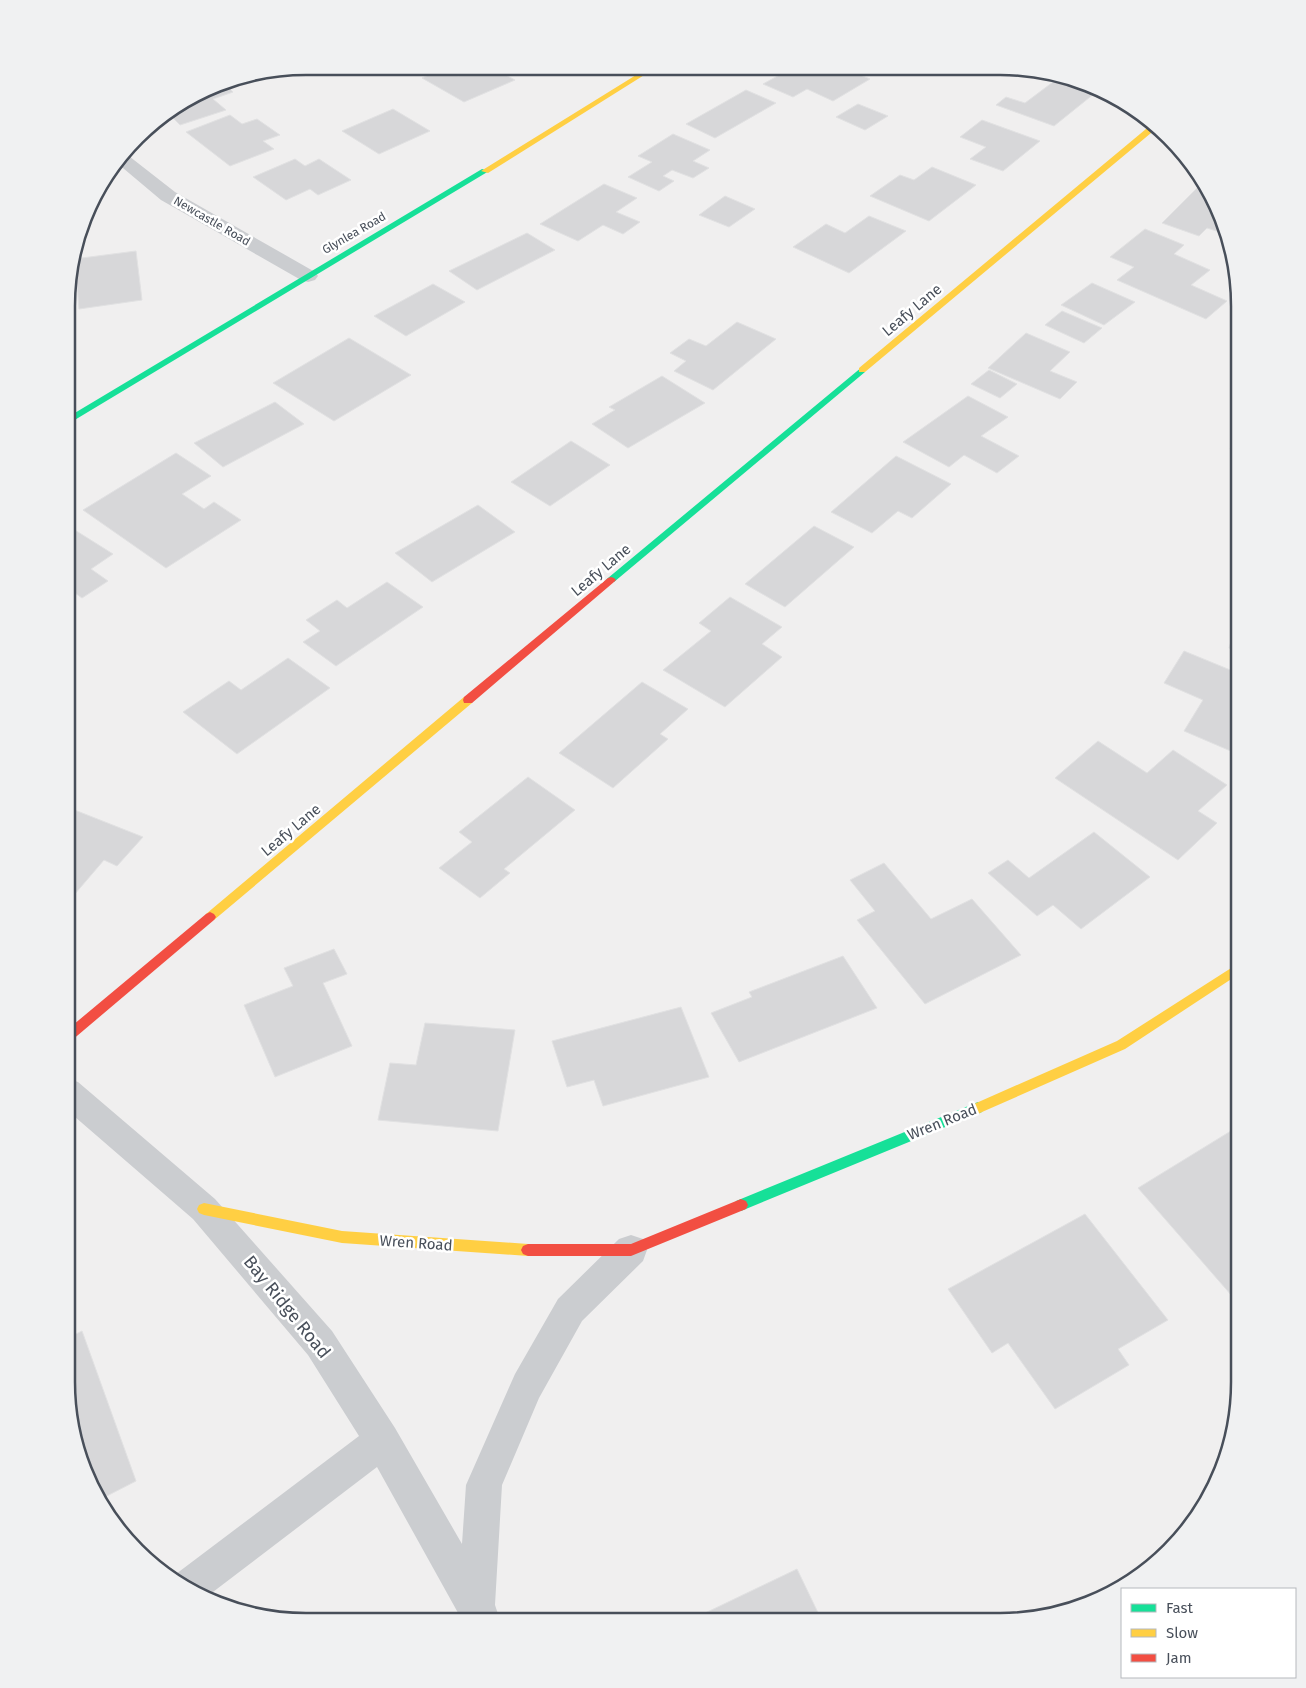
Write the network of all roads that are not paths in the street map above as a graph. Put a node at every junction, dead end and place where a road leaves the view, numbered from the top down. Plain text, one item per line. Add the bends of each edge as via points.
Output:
1 (641, 75) edge
2 (1150, 130) edge
3 (126, 161) edge
4 (308, 276) junction
5 (75, 417) edge
6 (1231, 973) edge
7 (75, 1030) edge
8 (75, 1098) edge
9 (204, 1210) junction
10 (631, 1250) junction
11 (382, 1441) junction
12 (194, 1584) edge
13 (479, 1613) edge

1 - 4 street, Glynlea Road
2 - 7 street, Leafy Lane
3 - 4 street, Newcastle Road via 168,196
4 - 5 street, Glynlea Road
6 - 10 street, Wren Road via 1121,1045 1027,1088
8 - 9 street, Bay Ridge Road
9 - 10 street, Wren Road via 342,1237 508,1250
9 - 11 street, Bay Ridge Road via 320,1343
10 - 13 street, Wren Road via 570,1310 527,1386 484,1485
11 - 12 street
11 - 13 street, Bay Ridge Road

